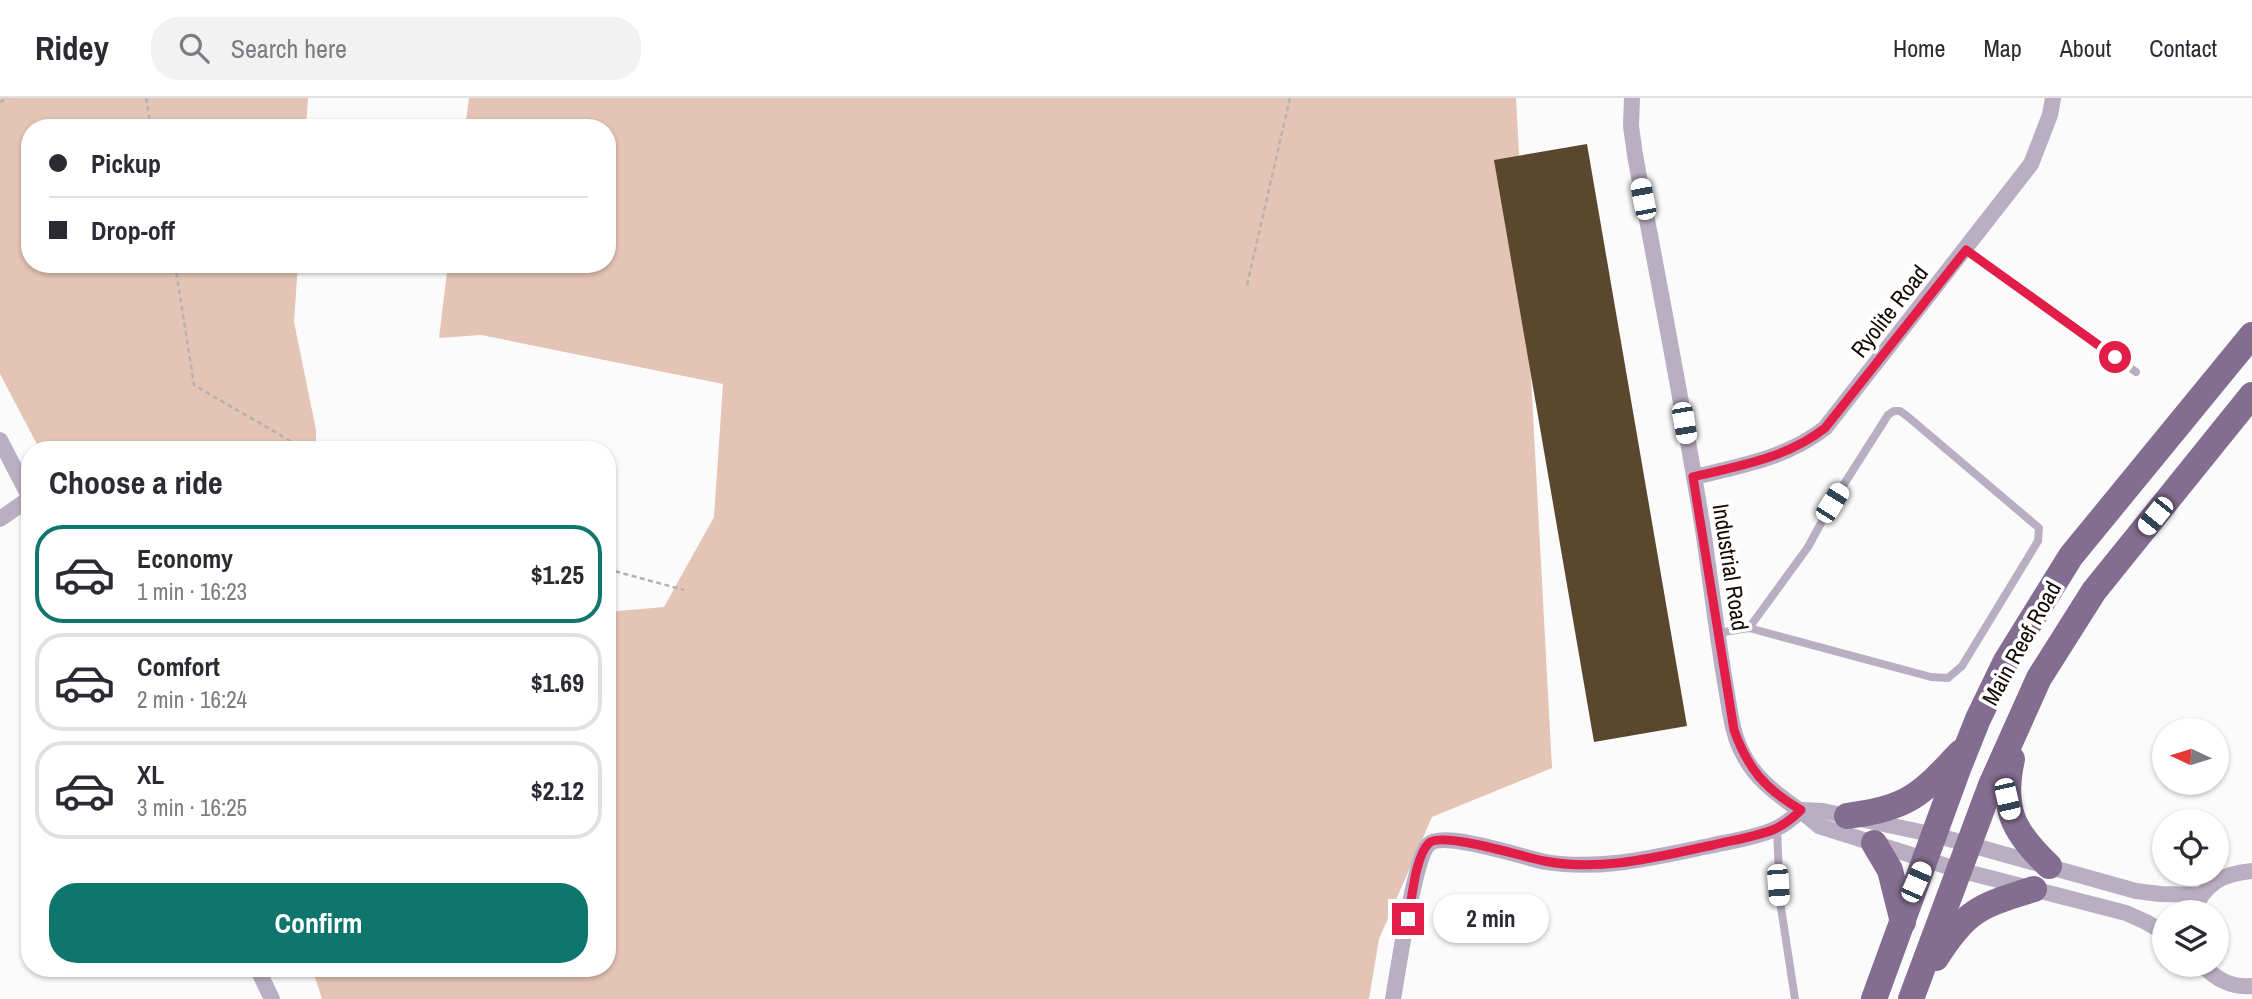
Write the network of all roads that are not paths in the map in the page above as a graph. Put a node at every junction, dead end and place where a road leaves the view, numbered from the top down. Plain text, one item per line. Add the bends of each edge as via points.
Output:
1 (1632, 98) edge
2 (2053, 98) edge
3 (1966, 250) junction
4 (2252, 335) edge
5 (2136, 372) dead end
6 (2252, 395) edge
7 (0, 440) edge
8 (1693, 477) junction
9 (21, 481) edge
10 (21, 504) edge
11 (0, 519) edge
12 (1749, 628) junction
13 (1718, 633) junction
14 (2022, 713) junction
15 (1968, 746) junction
16 (1801, 810) junction
17 (1847, 816) junction
18 (1777, 828) junction
19 (1874, 843) junction
20 (1969, 844) junction
21 (1931, 847) junction
22 (2049, 866) junction
23 (1959, 870) junction
24 (2252, 872) edge
25 (2034, 889) junction
26 (2200, 895) junction
27 (2198, 900) edge
28 (1903, 922) junction
29 (2152, 925) edge
30 (261, 977) edge
31 (2214, 977) edge
32 (2252, 986) edge
33 (1913, 996) edge
34 (272, 999) edge
35 (1392, 999) edge
36 (1795, 999) edge
37 (1874, 999) edge

1 - 8 street, Industrial Road via 1635,155
2 - 3 street, Ryolite Road via 2031,164
3 - 5 lane
3 - 8 street, Ryolite Road via 1825,428 1790,451
4 - 15 main road, Main Reef Road via 2071,556 2006,661
6 - 14 main road, Main Reef Road via 2094,591
7 - 9 street
8 - 13 street, Industrial Road
10 - 11 street
12 - 12 lane via 1948,678 1976,644 2038,541 2039,528 1907,416 1894,411 1808,547
12 - 13 lane
13 - 16 street, Industrial Road via 1742,753 1769,788
14 - 20 main road, Main Reef Road
14 - 22 main road via 2007,799 2022,838
15 - 17 main road via 1921,792 1884,809
15 - 21 main road, Main Reef Road
16 - 17 street
16 - 18 street
16 - 19 street, Industrial Road via 1819,826
17 - 21 street
18 - 35 street via 1634,861 1580,866 1460,841 1429,843 1418,866
18 - 36 lane via 1780,901
19 - 21 street, Industrial Road
19 - 28 main road via 1890,870
20 - 21 street
20 - 22 street
20 - 23 main road, Main Reef Road
21 - 23 street
21 - 28 main road, Main Reef Road
22 - 26 street via 2136,891
23 - 25 street
23 - 33 main road, Main Reef Road
24 - 26 street via 2214,881
25 - 29 street
25 - 33 main road via 1979,908 1962,922
26 - 27 street
28 - 37 main road, Main Reef Road
30 - 34 street
31 - 32 street via 2231,985

